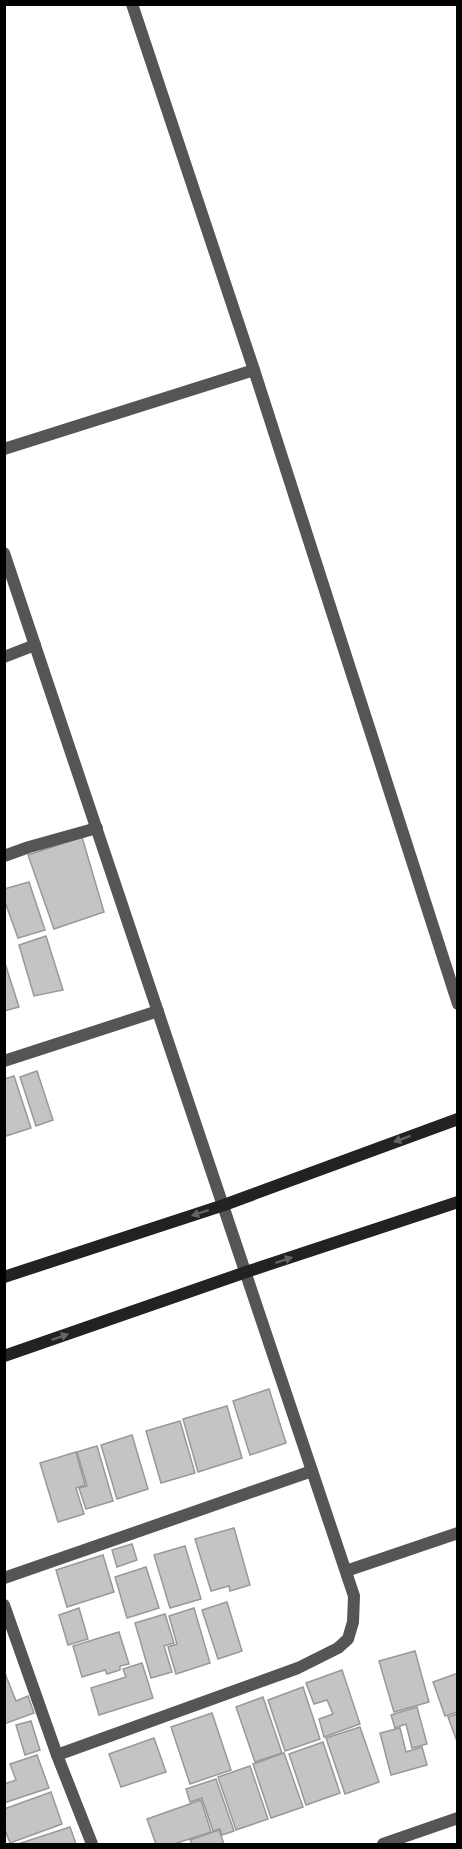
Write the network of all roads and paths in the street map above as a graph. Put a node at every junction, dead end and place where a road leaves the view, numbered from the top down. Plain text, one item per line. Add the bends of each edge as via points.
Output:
1 (132, 4) edge
2 (254, 370) junction
3 (4, 449) edge
4 (4, 553) edge
5 (35, 645) junction
6 (4, 657) edge
7 (97, 828) junction
8 (4, 856) edge
9 (458, 1004) edge
10 (158, 1011) junction
11 (4, 1062) edge
12 (458, 1119) edge
13 (458, 1202) edge
14 (224, 1205) junction
15 (246, 1272) junction
16 (4, 1277) edge
17 (4, 1356) edge
18 (312, 1471) junction
19 (457, 1536) edge
20 (346, 1571) junction
21 (4, 1578) edge
22 (4, 1605) edge
23 (57, 1755) junction
24 (458, 1818) edge
25 (92, 1845) edge
26 (383, 1845) edge

1 - 2 street
2 - 3 street
2 - 9 street
4 - 5 street
5 - 6 street
5 - 7 street
7 - 8 street
7 - 10 street
10 - 11 street
10 - 14 street
12 -> 14 main road
15 -> 13 main road
14 - 15 street
14 -> 16 main road
17 -> 15 main road
15 - 18 street
18 - 20 street
18 - 21 street
19 - 20 street
20 - 23 street via 354,1596 353,1622 348,1639 338,1648 298,1668
22 - 23 street
23 - 25 street
24 - 26 street

